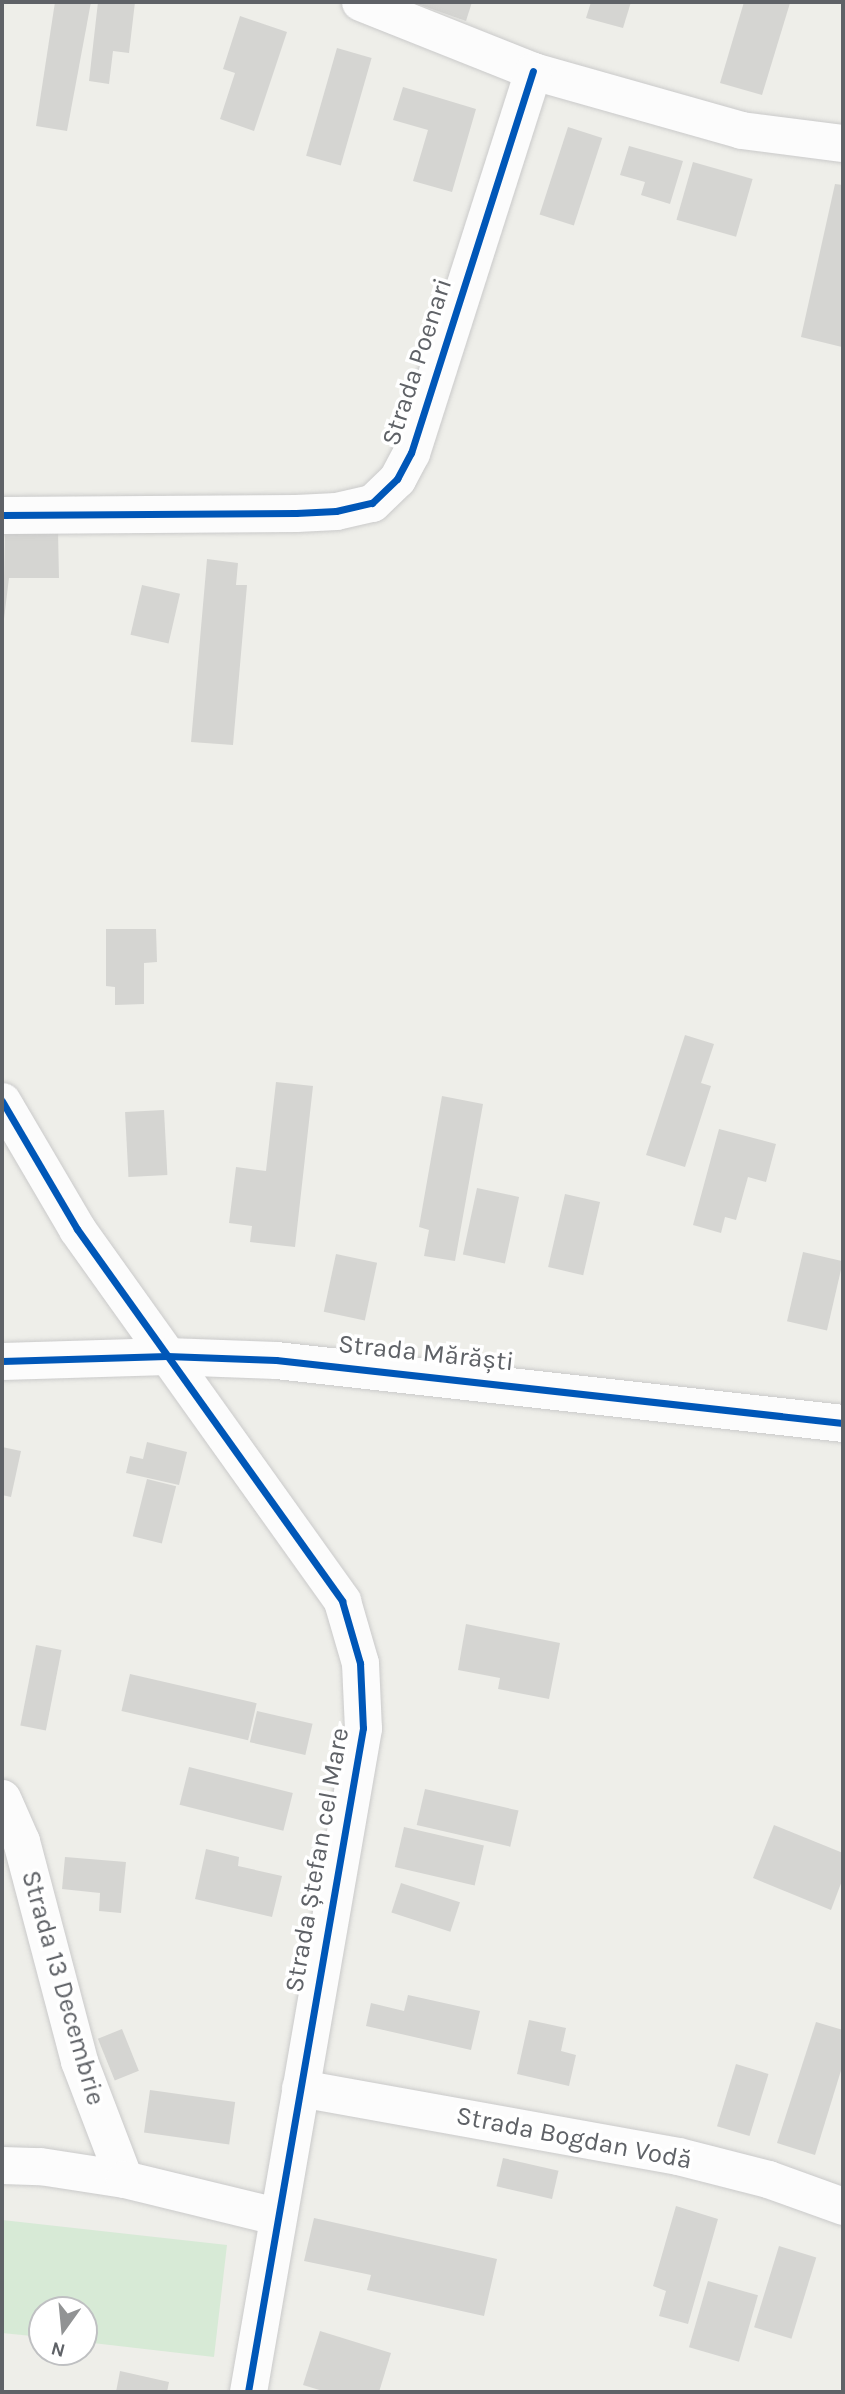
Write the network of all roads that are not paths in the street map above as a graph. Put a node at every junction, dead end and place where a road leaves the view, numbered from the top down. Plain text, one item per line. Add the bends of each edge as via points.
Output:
1 (360, 2) edge
2 (533, 71) junction
3 (843, 143) edge
4 (2, 515) edge
5 (2, 1101) edge
6 (167, 1356) junction
7 (2, 1361) edge
8 (843, 1423) edge
9 (2, 1798) edge
10 (300, 2088) junction
11 (2, 2165) edge
12 (124, 2179) junction
13 (843, 2206) edge
14 (276, 2216) junction
15 (248, 2392) edge

1 - 2 street
2 - 3 street via 741,130
2 - 4 street, Strada Poenari via 411,453 397,479 372,503 336,512
5 - 6 street, Strada Ștefan cel Mare via 77,1229
6 - 7 street, Strada Mărăști
6 - 8 street, Strada Mărăști via 372,1367
6 - 10 street, Strada Ștefan cel Mare via 342,1601 360,1663 363,1728
9 - 12 street, Strada 13 Decembrie via 21,1841 79,2060
10 - 13 street, Strada Bogdan Vodă via 678,2156 768,2179
10 - 14 street, Strada Ștefan cel Mare
11 - 12 street
12 - 14 street
14 - 15 street, Strada Ștefan cel Mare

